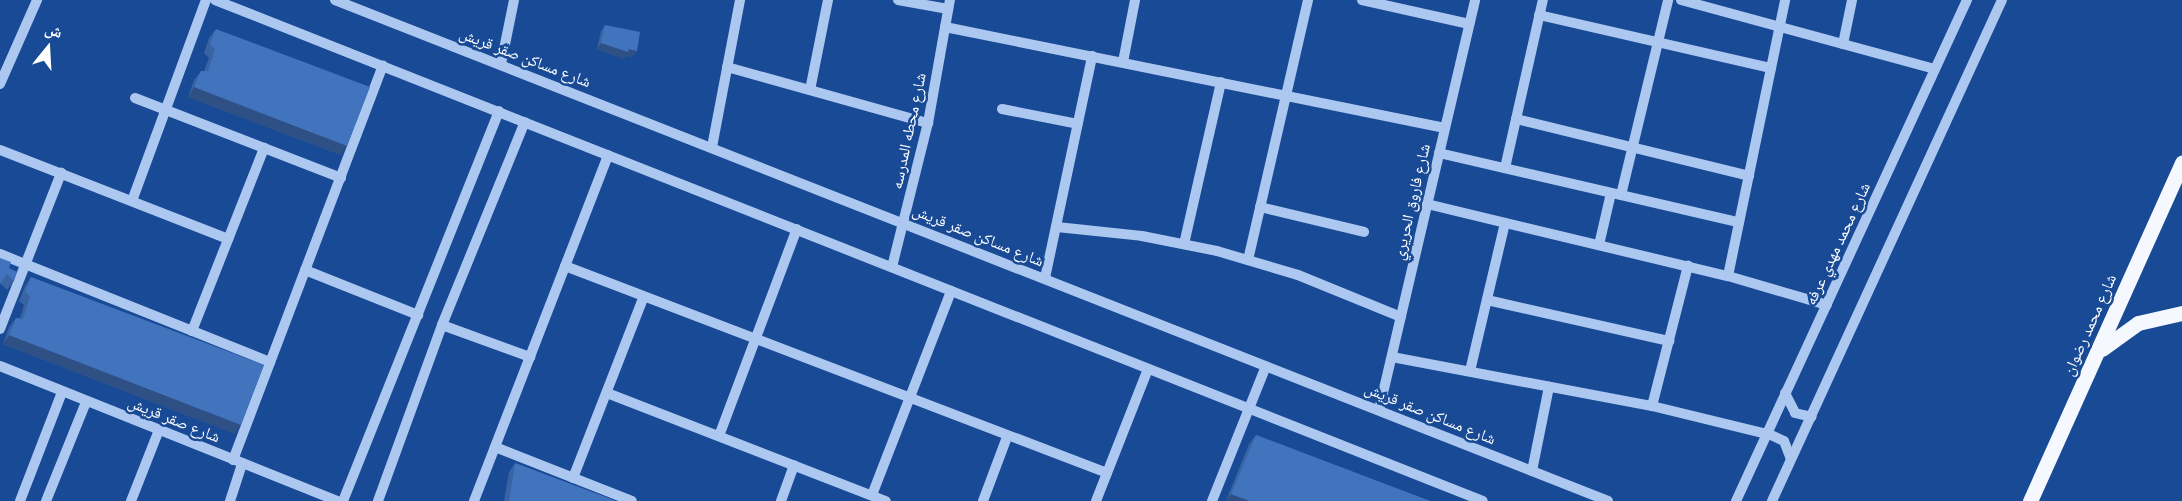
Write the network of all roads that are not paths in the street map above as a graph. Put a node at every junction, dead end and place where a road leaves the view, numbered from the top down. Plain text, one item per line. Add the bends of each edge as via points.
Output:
1 (37, 0) edge
2 (206, 0) edge
3 (214, 0) edge
4 (335, 0) edge
5 (514, 0) edge
6 (740, 0) edge
7 (828, 0) edge
8 (898, 0) edge
9 (1136, 0) edge
10 (1308, 0) edge
11 (1362, 0) edge
12 (1475, 0) edge
13 (1542, 0) edge
14 (1668, 0) edge
15 (1681, 0) edge
16 (1785, 0) edge
17 (1852, 0) edge
18 (1967, 0) edge
19 (2002, 0) edge
20 (949, 5) edge
21 (1724, 6) edge
22 (1539, 15) junction
23 (1469, 24) junction
24 (1779, 26) junction
25 (945, 27) junction
26 (1658, 42) junction
27 (1843, 44) junction
28 (1092, 56) junction
29 (1123, 62) junction
30 (501, 64) junction
31 (3, 65) edge
32 (383, 66) junction
33 (727, 67) junction
34 (1771, 68) junction
35 (1935, 69) junction
36 (1221, 82) junction
37 (0, 84) edge
38 (810, 90) junction
39 (1287, 95) junction
40 (135, 98) dead end
41 (165, 109) junction
42 (1002, 109) dead end
43 (499, 111) junction
44 (1516, 119) junction
45 (525, 122) junction
46 (928, 123) junction
47 (1078, 124) junction
48 (1445, 128) junction
49 (712, 147) junction
50 (264, 148) junction
51 (1633, 148) junction
52 (0, 150) edge
53 (1439, 153) junction
54 (608, 155) junction
55 (2182, 163) edge
56 (1505, 168) junction
57 (61, 173) junction
58 (1749, 176) junction
59 (340, 178) junction
60 (1616, 194) junction
61 (132, 201) junction
62 (1427, 204) junction
63 (1260, 207) junction
64 (1739, 222) junction
65 (904, 223) junction
66 (1505, 224) junction
67 (1057, 227) junction
68 (797, 229) junction
69 (1364, 232) dead end
70 (228, 239) junction
71 (1184, 244) junction
72 (1599, 245) junction
73 (0, 254) edge
74 (1248, 260) junction
75 (26, 264) junction
76 (565, 266) junction
77 (1688, 266) junction
78 (892, 267) junction
79 (305, 270) junction
80 (1728, 276) junction
81 (1045, 279) junction
82 (951, 291) junction
83 (644, 296) junction
84 (1486, 300) junction
85 (1827, 305) junction
86 (2182, 314) edge
87 (418, 315) junction
88 (1401, 317) junction
89 (442, 325) junction
90 (0, 329) edge
91 (192, 331) junction
92 (756, 339) junction
93 (1669, 341) junction
94 (530, 357) junction
95 (1392, 357) junction
96 (2095, 357) junction
97 (270, 362) junction
98 (0, 366) edge
99 (1266, 366) junction
100 (1148, 369) junction
101 (1470, 371) junction
102 (1549, 387) junction
103 (62, 392) junction
104 (607, 393) junction
105 (1785, 393) junction
106 (909, 399) junction
107 (86, 402) junction
108 (1652, 406) junction
109 (1249, 408) junction
110 (1379, 410) junction
111 (1812, 417) junction
112 (159, 430) junction
113 (1764, 435) junction
114 (719, 436) junction
115 (1007, 437) junction
116 (495, 447) junction
117 (1791, 459) junction
118 (237, 461) junction
119 (794, 465) junction
120 (1532, 471) junction
121 (1107, 473) junction
122 (573, 478) junction
123 (872, 495) junction
124 (20, 501) edge
125 (46, 501) edge
126 (131, 501) edge
127 (230, 501) edge
128 (337, 501) edge
129 (343, 501) edge
130 (378, 501) edge
131 (474, 501) edge
132 (632, 501) edge
133 (781, 501) edge
134 (886, 501) edge
135 (983, 501) edge
136 (1096, 501) edge
137 (1212, 501) edge
138 (1483, 501) edge
139 (1608, 501) edge
140 (1736, 501) edge
141 (1773, 501) edge
142 (2030, 501) edge

1 - 31 street
2 - 41 street
3 - 32 street
4 - 30 street, شارع مساكن صقر قريش
5 - 30 street
6 - 33 street
7 - 38 street
8 - 20 street
9 - 29 street
10 - 39 street
11 - 23 street
12 - 23 street, شارع فاروق الحريري
13 - 22 street
14 - 26 street
15 - 21 street
16 - 24 street
17 - 27 street
18 - 35 street, شارع محمد مهدي عرفه
19 - 111 street
20 - 25 street, شارع محطه المدرسه
21 - 24 street
22 - 26 street
22 - 44 street
23 - 48 street, شارع فاروق الحريري
24 - 27 street
24 - 34 street
25 - 28 street
25 - 46 street, شارع محطه المدرسه
26 - 34 street
26 - 51 street
27 - 35 street
28 - 29 street
28 - 47 street
29 - 36 street
30 - 49 street, شارع مساكن صقر قريش
31 - 37 street
32 - 43 street
32 - 59 street
33 - 38 street
33 - 49 street
34 - 58 street
35 - 85 street, شارع محمد مهدي عرفه
36 - 39 street
36 - 71 street
38 - 46 street
39 - 48 street
39 - 63 street
40 - 41 street
41 - 50 street
41 - 61 street
42 - 47 street
43 - 45 street
43 - 87 street
44 - 51 street
44 - 56 street
45 - 54 street
45 - 89 street
46 - 65 street, شارع محطه المدرسه
47 - 67 street
48 - 53 street, شارع فاروق الحريري
49 - 65 street, شارع مساكن صقر قريش
50 - 59 street
50 - 70 street
51 - 58 street
51 - 60 street
52 - 57 street
53 - 56 street
53 - 62 street, شارع فاروق الحريري
54 - 68 street
54 - 76 street
55 - 96 main road, شارع محمد رضوان
56 - 60 street
57 - 61 street
57 - 75 street
58 - 64 street
59 - 79 street
60 - 64 street
60 - 72 street
61 - 70 street
62 - 66 street
62 - 88 street, شارع فاروق الحريري
63 - 69 street
63 - 74 street
64 - 80 street
65 - 78 street, شارع محطه المدرسه
65 - 81 street, شارع مساكن صقر قريش
66 - 72 street
66 - 84 street
67 - 71 street
67 - 81 street
68 - 78 street
68 - 92 street
70 - 91 street
71 - 74 street
72 - 77 street
73 - 75 street
74 - 88 street
75 - 90 street
75 - 91 street
76 - 83 street
76 - 94 street
77 - 80 street
77 - 93 street
78 - 82 street
79 - 87 street
79 - 97 street
80 - 85 street
81 - 99 street, شارع مساكن صقر قريش
82 - 100 street
82 - 106 street
83 - 92 street
83 - 104 street
84 - 93 street
84 - 101 street
85 - 105 street, شارع محمد مهدي عرفه
86 - 96 main road via 2138,323 2114,337
87 - 129 street
88 - 95 street, شارع فاروق الحريري
89 - 94 street
89 - 130 street
91 - 97 street
92 - 106 street
92 - 114 street
93 - 108 street
94 - 116 street
95 - 101 street
95 - 110 street, شارع فاروق الحريري
96 - 142 main road, شارع محمد رضوان
97 - 118 street
98 - 103 street, شارع صقر قريش
99 - 109 street
99 - 110 street, شارع مساكن صقر قريش
100 - 109 street
100 - 121 street
101 - 102 street
102 - 108 street
102 - 120 street
103 - 107 street, شارع صقر قريش
103 - 124 street
104 - 114 street
104 - 122 street
105 - 111 street via 1791,409
105 - 113 street, شارع محمد مهدي عرفه
106 - 115 street
106 - 123 street
107 - 112 street, شارع صقر قريش
107 - 125 street
108 - 113 street
109 - 137 street
109 - 138 street
110 - 120 street, شارع مساكن صقر قريش
111 - 117 street
112 - 118 street, شارع صقر قريش
112 - 126 street
113 - 117 street via 1784,441
113 - 140 street, شارع محمد مهدي عرفه
114 - 119 street
115 - 121 street
115 - 135 street
116 - 122 street
116 - 131 street
117 - 141 street
118 - 127 street
118 - 128 street, شارع صقر قريش
119 - 123 street
119 - 133 street
120 - 139 street, شارع مساكن صقر قريش
121 - 136 street
122 - 132 street
123 - 134 street

